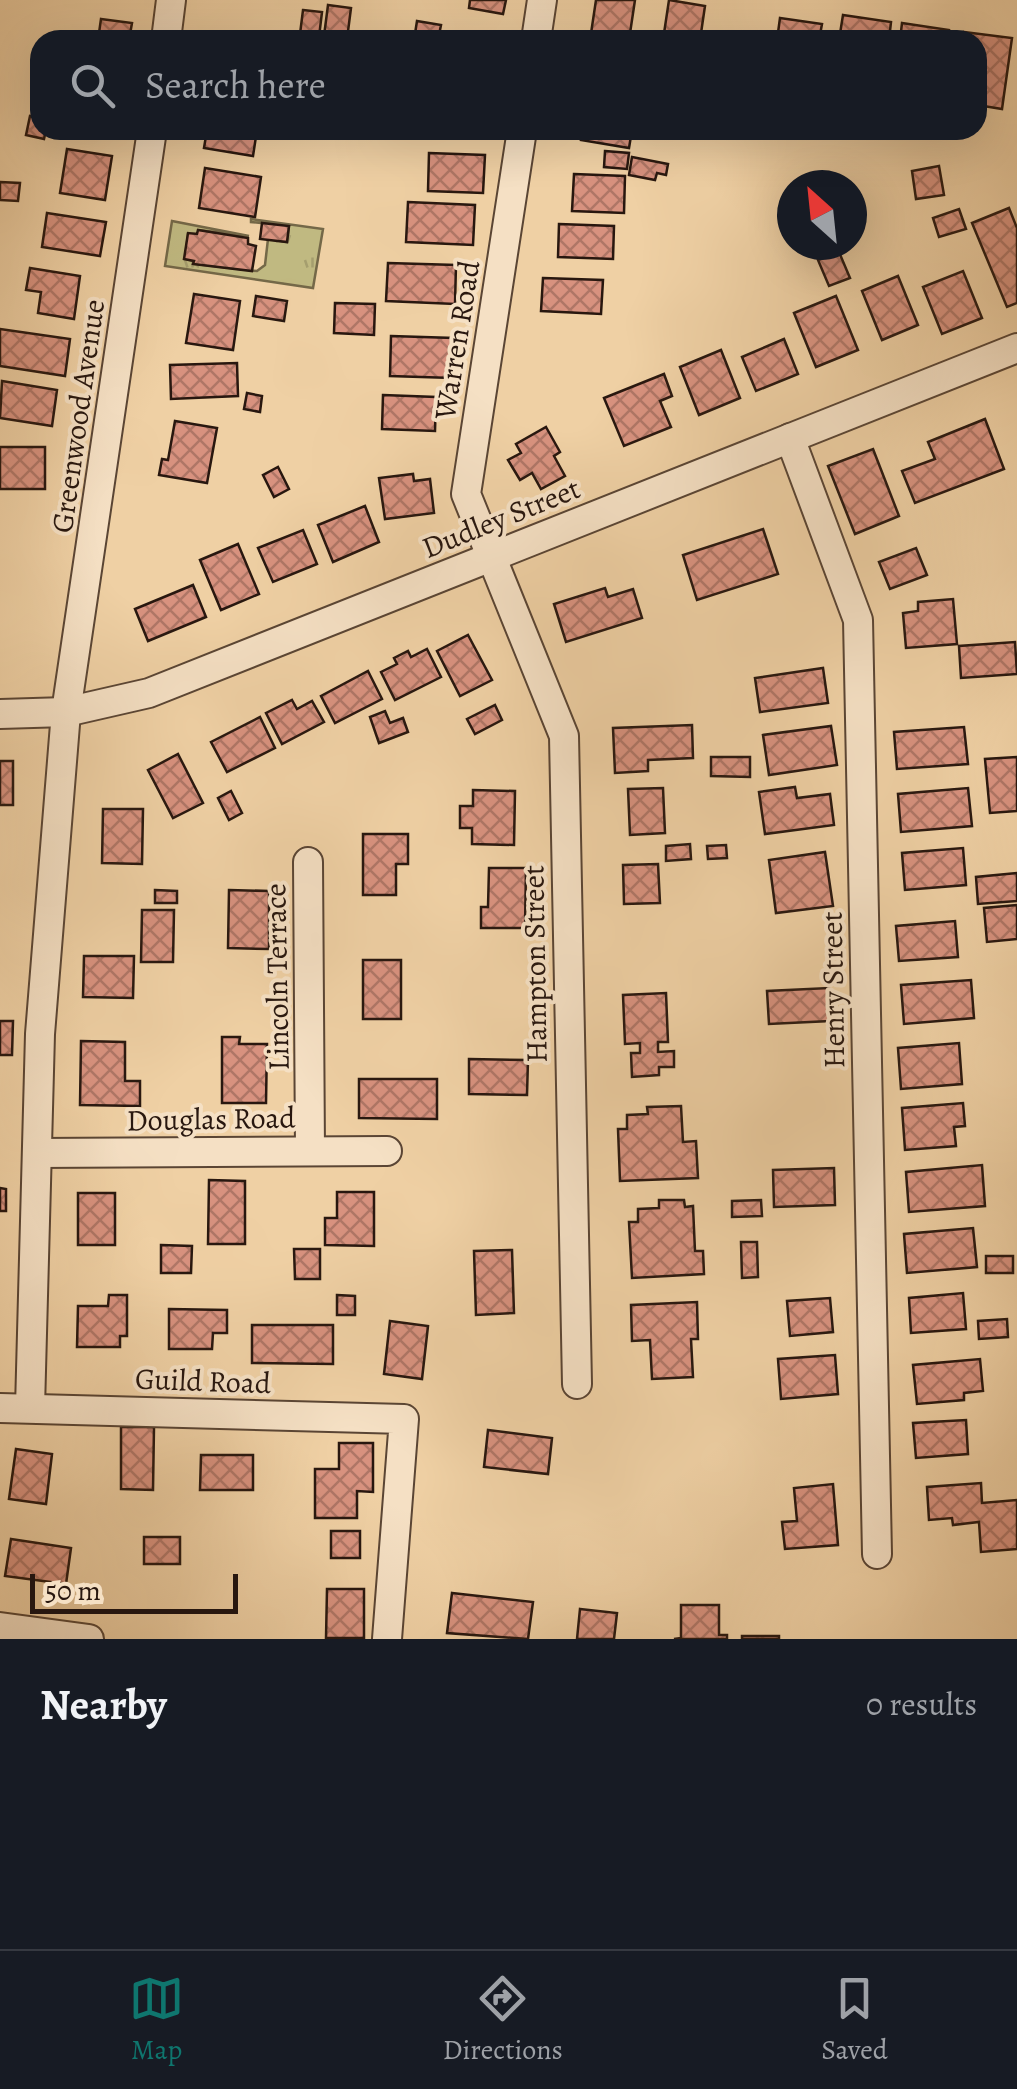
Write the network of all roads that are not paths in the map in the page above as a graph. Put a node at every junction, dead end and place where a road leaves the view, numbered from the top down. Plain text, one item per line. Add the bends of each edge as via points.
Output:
1 (172, 0) edge
2 (542, 0) edge
3 (168, 30) edge
4 (538, 30) edge
5 (151, 140) edge
6 (520, 140) edge
7 (1017, 348) edge
8 (790, 438) junction
9 (493, 556) junction
10 (66, 712) junction
11 (0, 714) edge
12 (308, 862) dead end
13 (310, 1150) junction
14 (387, 1151) dead end
15 (37, 1153) junction
16 (577, 1384) dead end
17 (0, 1408) edge
18 (30, 1408) junction
19 (877, 1554) dead end
20 (0, 1626) edge
21 (88, 1639) edge
22 (387, 1639) edge

1 - 3 street
2 - 4 street
5 - 10 street, Greenwood Avenue
6 - 9 street, Warren Road via 466,494
7 - 8 street, Dudley Street
8 - 9 street, Dudley Street
8 - 19 street, Henry Street via 858,620
9 - 10 street, Dudley Street via 150,693
9 - 16 street, Hampton Street via 564,736
10 - 11 street, Dudley Street
10 - 15 street, Greenwood Avenue
12 - 13 street, Lincoln Terrace
13 - 14 street, Douglas Road
13 - 15 street, Douglas Road
15 - 18 street, Greenwood Avenue
17 - 18 street, Guild Road
18 - 22 street, Guild Road via 404,1419
20 - 21 street

